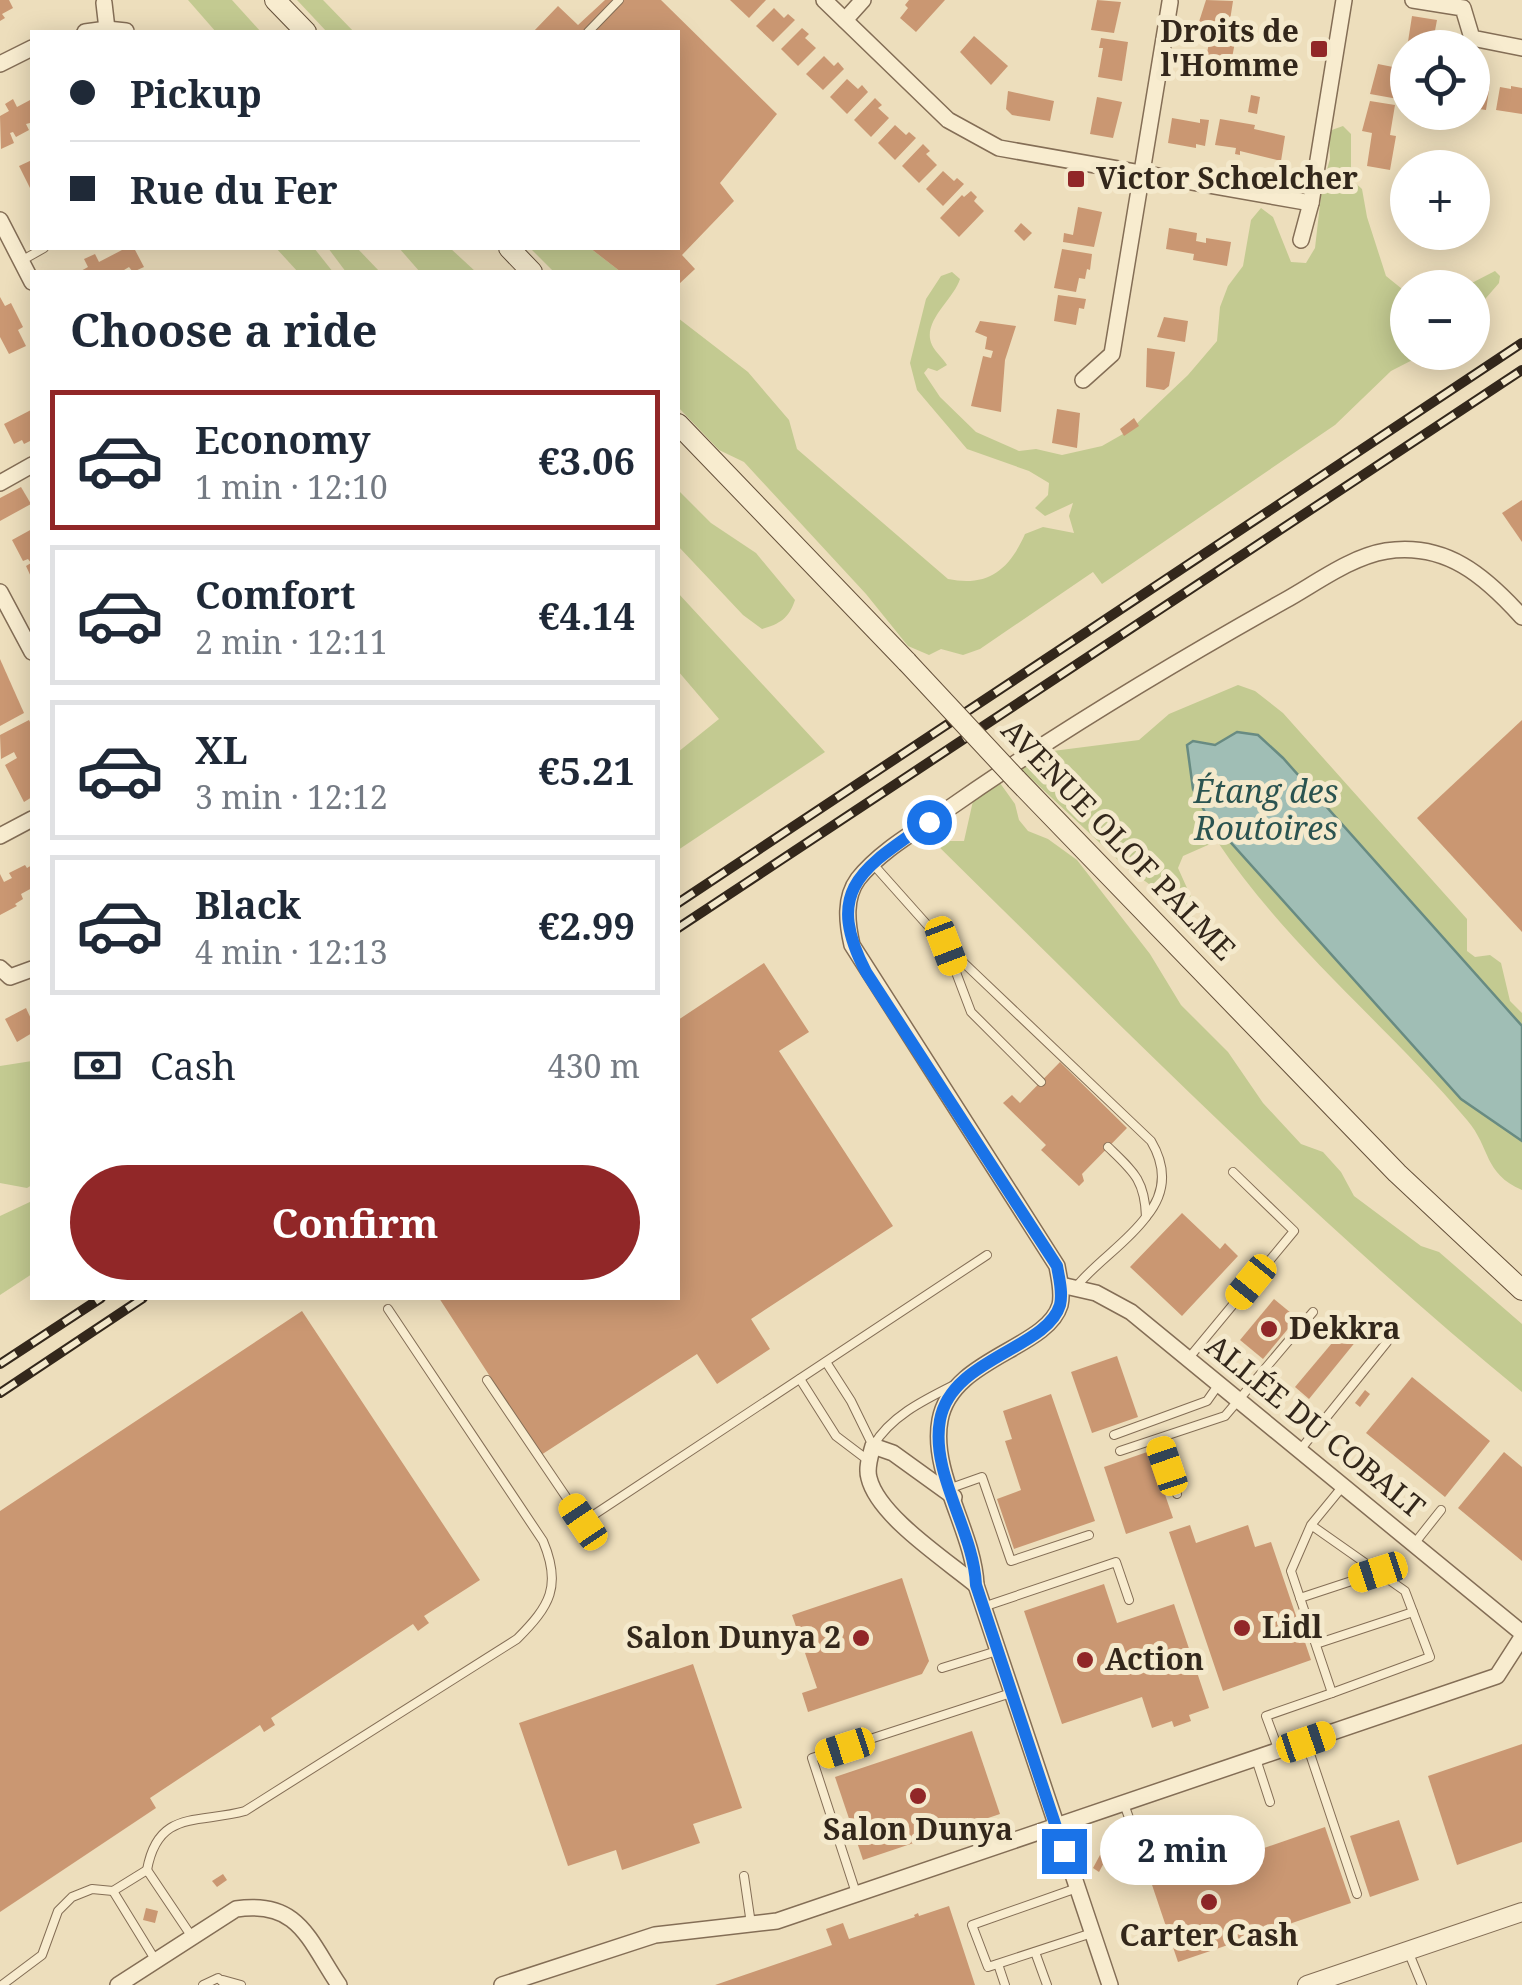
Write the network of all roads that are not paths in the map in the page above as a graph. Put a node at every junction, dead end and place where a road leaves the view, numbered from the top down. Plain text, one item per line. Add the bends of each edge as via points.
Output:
1 (275, 0) edge
2 (619, 0) edge
3 (824, 0) edge
4 (863, 0) edge
5 (1344, 0) edge
6 (1413, 0) edge
7 (1170, 2) edge
8 (104, 3) dead end
9 (845, 20) junction
10 (107, 29) junction
11 (100, 30) edge
12 (116, 30) edge
13 (304, 30) edge
14 (590, 30) edge
15 (1522, 48) edge
16 (30, 49) edge
17 (0, 64) edge
18 (1141, 172) junction
19 (1311, 203) junction
20 (0, 220) edge
21 (1302, 240) dead end
22 (40, 250) edge
23 (510, 250) edge
24 (21, 260) junction
25 (530, 270) edge
26 (30, 278) edge
27 (1083, 380) dead end
28 (680, 426) edge
29 (30, 466) edge
30 (0, 483) edge
31 (0, 592) edge
32 (1522, 618) edge
33 (30, 648) edge
34 (30, 820) edge
35 (0, 836) edge
36 (872, 863) junction
37 (946, 946) junction
38 (0, 968) edge
39 (30, 971) edge
40 (1041, 1082) dead end
41 (1108, 1147) dead end
42 (1233, 1172) dead end
43 (1146, 1217) junction
44 (987, 1255) dead end
45 (1068, 1286) junction
46 (1522, 1290) edge
47 (388, 1309) dead end
48 (1313, 1312) dead end
49 (1388, 1342) dead end
50 (1188, 1359) junction
51 (826, 1362) junction
52 (800, 1378) junction
53 (487, 1380) dead end
54 (956, 1384) junction
55 (1219, 1384) junction
56 (1238, 1400) junction
57 (1114, 1435) dead end
58 (1158, 1439) junction
59 (1300, 1450) junction
60 (1120, 1452) dead end
61 (871, 1454) junction
62 (1343, 1486) junction
63 (952, 1492) junction
64 (1177, 1494) dead end
65 (1442, 1510) dead end
66 (1311, 1525) junction
67 (1089, 1536) dead end
68 (1414, 1544) junction
69 (1378, 1572) junction
70 (976, 1585) junction
71 (1300, 1598) junction
72 (1130, 1600) dead end
73 (983, 1607) junction
74 (1413, 1612) junction
75 (1522, 1635) edge
76 (1316, 1644) junction
77 (997, 1651) junction
78 (942, 1668) dead end
79 (1332, 1692) junction
80 (1011, 1693) junction
81 (1306, 1742) junction
82 (1279, 1751) junction
83 (1256, 1759) junction
84 (1270, 1802) dead end
85 (1124, 1804) junction
86 (1055, 1828) junction
87 (1142, 1851) dead end
88 (147, 1870) junction
89 (744, 1876) dead end
90 (1077, 1888) junction
91 (113, 1891) junction
92 (1357, 1894) dead end
93 (857, 1896) junction
94 (1522, 1912) edge
95 (751, 1924) junction
96 (1092, 1933) junction
97 (192, 1938) junction
98 (1408, 1951) junction
99 (1035, 1952) junction
100 (156, 1961) junction
101 (998, 1964) junction
102 (225, 1982) edge
103 (2, 1985) edge
104 (118, 1985) edge
105 (203, 1985) edge
106 (242, 1985) edge
107 (339, 1985) edge
108 (502, 1985) edge
109 (1005, 1985) edge
110 (1047, 1985) edge
111 (1110, 1985) edge
112 (1307, 1985) edge
113 (1422, 1985) edge

1 - 13 main road
2 - 14 lane
3 - 9 street
4 - 9 street
5 - 19 street
6 - 15 street via 1462,8 1472,38
7 - 18 street
8 - 10 street
9 - 18 street via 970,134 999,148
10 - 11 street
10 - 12 street
16 - 17 street
18 - 19 street
18 - 27 street via 1112,354
19 - 21 street
20 - 24 street
22 - 24 lane
23 - 25 main road
24 - 26 street
28 - 46 main road, AVENUE OLOF PALME, bridge via 1397,1173
29 - 30 street
31 - 33 street
32 - 36 street via 1494,586 1450,558 1404,550 1373,554 1225,634 984,784
34 - 35 street
36 - 37 lane
36 - 45 street via 854,884 846,917 852,944
37 - 40 lane via 971,1012
37 - 43 lane via 1151,1141 1163,1171 1159,1201
38 - 39 street via 10,977
41 - 43 lane via 1144,1188
42 - 50 lane via 1294,1231
43 - 45 lane via 1131,1237
44 - 51 lane
45 - 50 street, ALLÉE DU COBALT via 1131,1312
45 - 54 street via 1047,1324
47 - 88 lane via 544,1541 553,1564 551,1594 517,1638 245,1811 190,1818 163,1831
48 - 56 lane
49 - 59 lane
50 - 55 street, ALLÉE DU COBALT
51 - 52 lane
51 - 61 lane via 851,1401
52 - 53 lane via 583,1522
52 - 61 lane via 836,1436
54 - 61 lane via 895,1420
54 - 63 street via 938,1440
55 - 56 street, ALLÉE DU COBALT
55 - 57 lane via 1207,1401
56 - 58 lane via 1225,1416
56 - 59 street, ALLÉE DU COBALT
58 - 60 lane
58 - 64 lane
59 - 62 street, ALLÉE DU COBALT
61 - 63 street via 893,1453
61 - 70 street via 868,1475 882,1502
62 - 66 lane
62 - 68 street, ALLÉE DU COBALT
63 - 67 lane via 982,1476 1012,1561
63 - 70 street
65 - 68 lane
66 - 69 lane
66 - 71 lane via 1291,1571
68 - 75 street, ALLÉE DU COBALT
69 - 71 lane
69 - 74 lane via 1405,1591
70 - 73 street
71 - 76 lane
72 - 73 lane via 1116,1562
73 - 77 street
74 - 76 lane
74 - 79 lane via 1430,1657
75 - 81 street, ALLÉE DU COBALT via 1498,1676
76 - 79 lane
77 - 78 lane
77 - 80 street
79 - 82 lane via 1266,1716
80 - 86 street
80 - 93 lane via 812,1758
81 - 82 street, ALLÉE DU COBALT
81 - 92 lane
82 - 83 street, ALLÉE DU COBALT
83 - 84 lane
83 - 85 street, ALLÉE DU COBALT
85 - 86 street, ALLÉE DU COBALT
85 - 87 lane
86 - 90 street
86 - 93 street, ALLÉE DU COBALT
88 - 91 lane
88 - 97 lane
89 - 95 lane
90 - 96 street
90 - 101 lane via 972,1925 988,1967
91 - 100 lane
91 - 103 lane via 72,1897 58,1911 42,1955
93 - 95 street, ALLÉE DU COBALT
94 - 98 street
95 - 108 street, ALLÉE DU COBALT via 655,1935
96 - 99 lane
96 - 111 street
97 - 100 street
97 - 107 street via 236,1909 277,1909 295,1920
98 - 112 street
98 - 113 lane
99 - 101 lane
99 - 110 lane
100 - 104 street
101 - 109 lane
102 - 105 lane
102 - 106 lane

